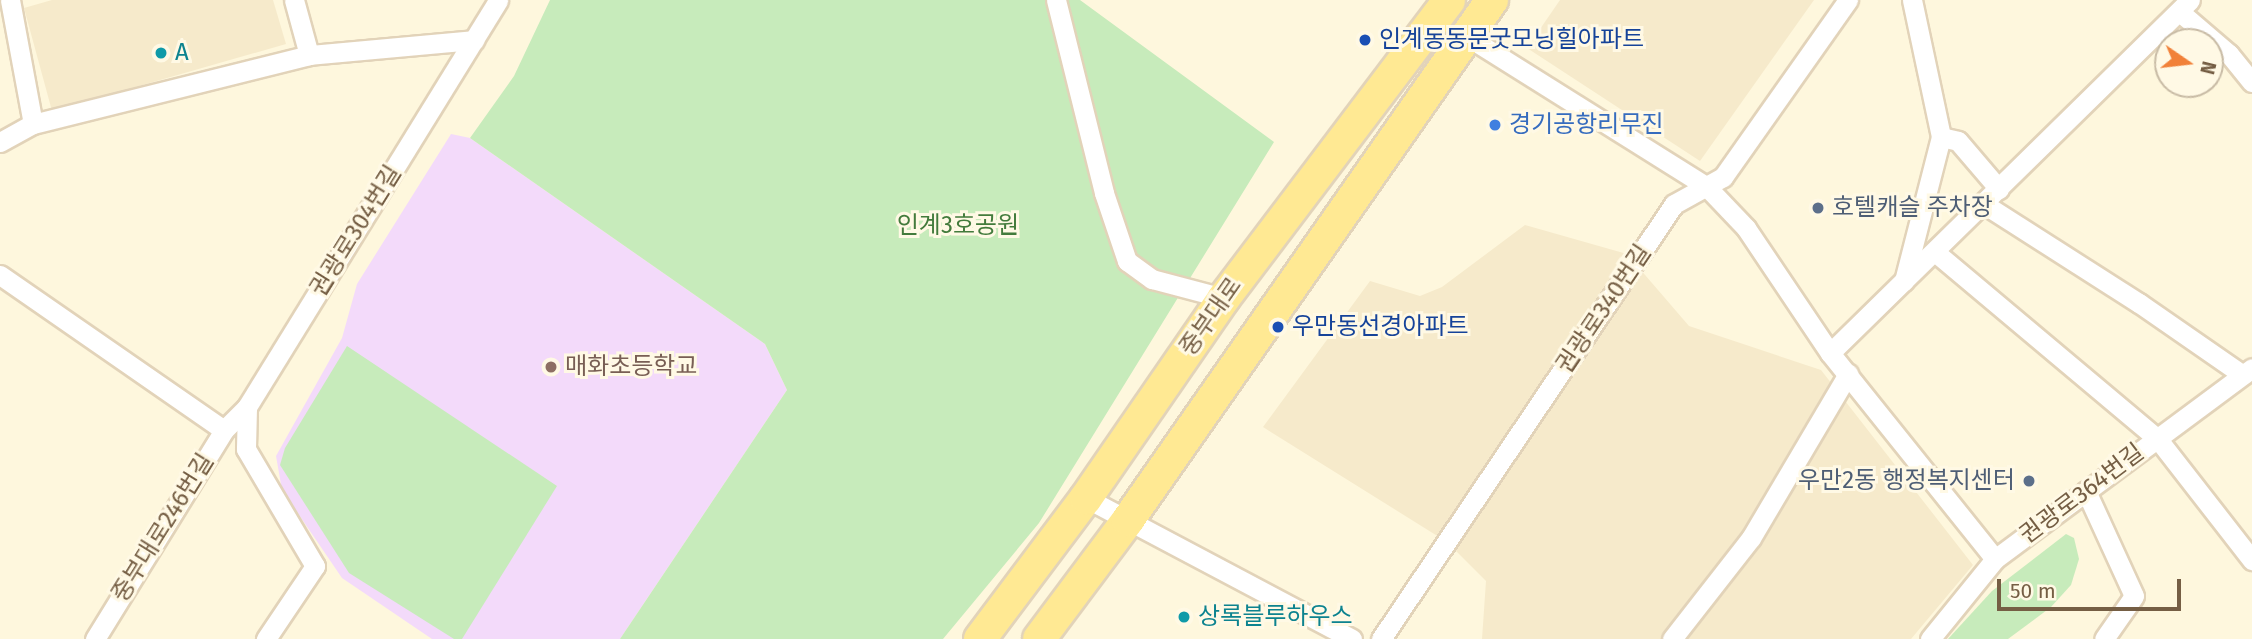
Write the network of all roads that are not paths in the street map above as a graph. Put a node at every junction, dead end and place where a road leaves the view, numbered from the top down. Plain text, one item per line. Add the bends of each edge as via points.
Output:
1 (294, 0) edge
2 (498, 0) edge
3 (1056, 0) edge
4 (1449, 0) edge
5 (1492, 0) edge
6 (1848, 0) edge
7 (1912, 0) edge
8 (2185, 6) edge
9 (8, 12) edge
10 (1465, 35) junction
11 (474, 40) junction
12 (309, 55) junction
13 (2252, 82) edge
14 (33, 124) junction
15 (1941, 137) junction
16 (3, 146) edge
17 (1707, 187) junction
18 (1999, 189) junction
19 (1984, 204) junction
20 (1935, 251) junction
21 (0, 275) edge
22 (1904, 281) junction
23 (1224, 298) junction
24 (1830, 353) junction
25 (2247, 372) edge
26 (1848, 374) junction
27 (236, 419) junction
28 (2157, 438) junction
29 (2086, 491) junction
30 (1086, 498) junction
31 (1128, 520) junction
32 (1995, 559) junction
33 (2252, 560) edge
34 (95, 639) edge
35 (266, 639) edge
36 (980, 639) edge
37 (1039, 639) edge
38 (1352, 639) edge
39 (1381, 639) edge
40 (1672, 639) edge
41 (1930, 639) edge
42 (2104, 639) edge

1 - 12 street
2 - 11 street, 권광로304번길
3 - 23 street via 1100,180 1127,261 1152,279
4 - 23 main road, 중부대로
5 - 10 main road, 중부대로
6 - 17 street, 권광로340번길 via 1723,177
7 - 15 street
8 - 13 street
8 - 18 street
9 - 14 street
10 - 17 street
10 - 31 main road, 중부대로
11 - 12 street
11 - 27 street, 권광로304번길
12 - 14 street
14 - 16 street
15 - 18 street via 1958,141
15 - 22 street
17 - 24 street via 1746,228
17 - 39 street, 권광로340번길 via 1674,204
18 - 19 street
19 - 20 street
19 - 25 street
20 - 22 street
20 - 28 street
21 - 27 street
22 - 24 street
23 - 30 main road, 중부대로
24 - 26 street
25 - 28 street, 권광로364번길
26 - 32 street
26 - 40 street via 1751,538
27 - 34 street, 중부대로246번길
27 - 35 street via 246,449 315,566
28 - 29 street, 권광로364번길
28 - 33 street
29 - 32 street, 권광로364번길
29 - 42 street via 2134,596
30 - 31 street
30 - 36 main road, 중부대로
31 - 37 main road, 중부대로
31 - 38 street
32 - 41 street, 권광로364번길

